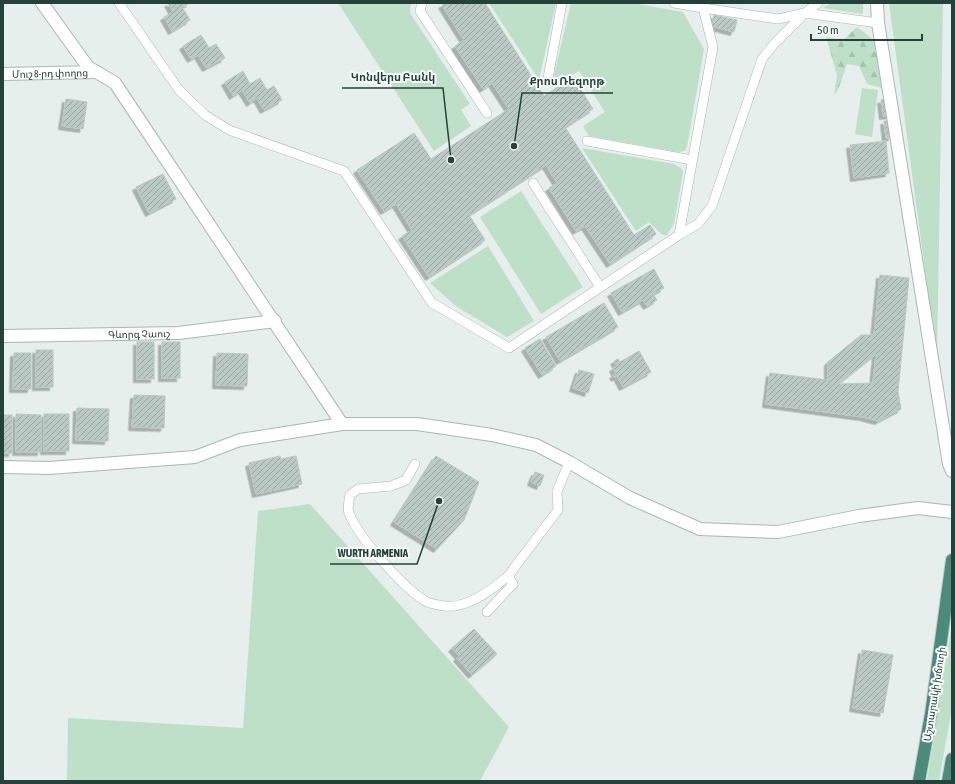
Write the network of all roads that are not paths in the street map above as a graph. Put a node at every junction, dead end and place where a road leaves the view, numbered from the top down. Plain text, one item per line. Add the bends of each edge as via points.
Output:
1 (42, 3) edge
2 (119, 3) edge
3 (422, 3) edge
4 (562, 3) edge
5 (674, 3) edge
6 (818, 3) edge
7 (877, 3) edge
8 (704, 8) junction
9 (805, 12) junction
10 (878, 23) junction
11 (97, 72) junction
12 (3, 74) edge
13 (548, 78) dead end
14 (487, 114) dead end
15 (587, 141) dead end
16 (692, 160) junction
17 (533, 183) dead end
18 (679, 235) junction
19 (600, 287) junction
20 (275, 321) junction
21 (3, 336) edge
22 (342, 424) junction
23 (569, 462) junction
24 (415, 464) dead end
25 (3, 467) edge
26 (952, 471) edge
27 (952, 512) edge
28 (952, 560) edge
29 (508, 576) junction
30 (487, 612) dead end
31 (952, 759) edge
32 (919, 781) edge
33 (948, 781) edge

1 - 11 street via 88,66
2 - 19 lane via 179,90 205,115 229,130 344,171 432,303 509,348
3 - 14 lane via 420,12
4 - 13 lane
5 - 8 lane
6 - 9 lane
7 - 10 street
8 - 9 lane via 778,19
8 - 16 lane via 713,47
9 - 10 lane
9 - 18 lane via 762,59 712,206 698,224
10 - 26 street via 935,383
11 - 12 street, Մուշ 8-րդ փողոց
11 - 20 street via 115,83
15 - 16 lane
16 - 18 lane
17 - 19 lane
18 - 19 lane
20 - 21 street, Գևորգ Չաուշ via 178,333
20 - 22 street
22 - 23 street via 417,424 492,435 536,445
22 - 25 street via 240,440 195,457 49,468
23 - 27 street via 630,498 700,529 778,532 859,516 918,508
23 - 29 lane via 557,492 558,510
24 - 29 lane via 406,480 391,486 358,488 350,495 348,512 376,554 427,602 446,606 459,605 485,594
28 - 32 highway, Աշտարակի խճուղի
29 - 30 lane via 513,584
31 - 33 highway

